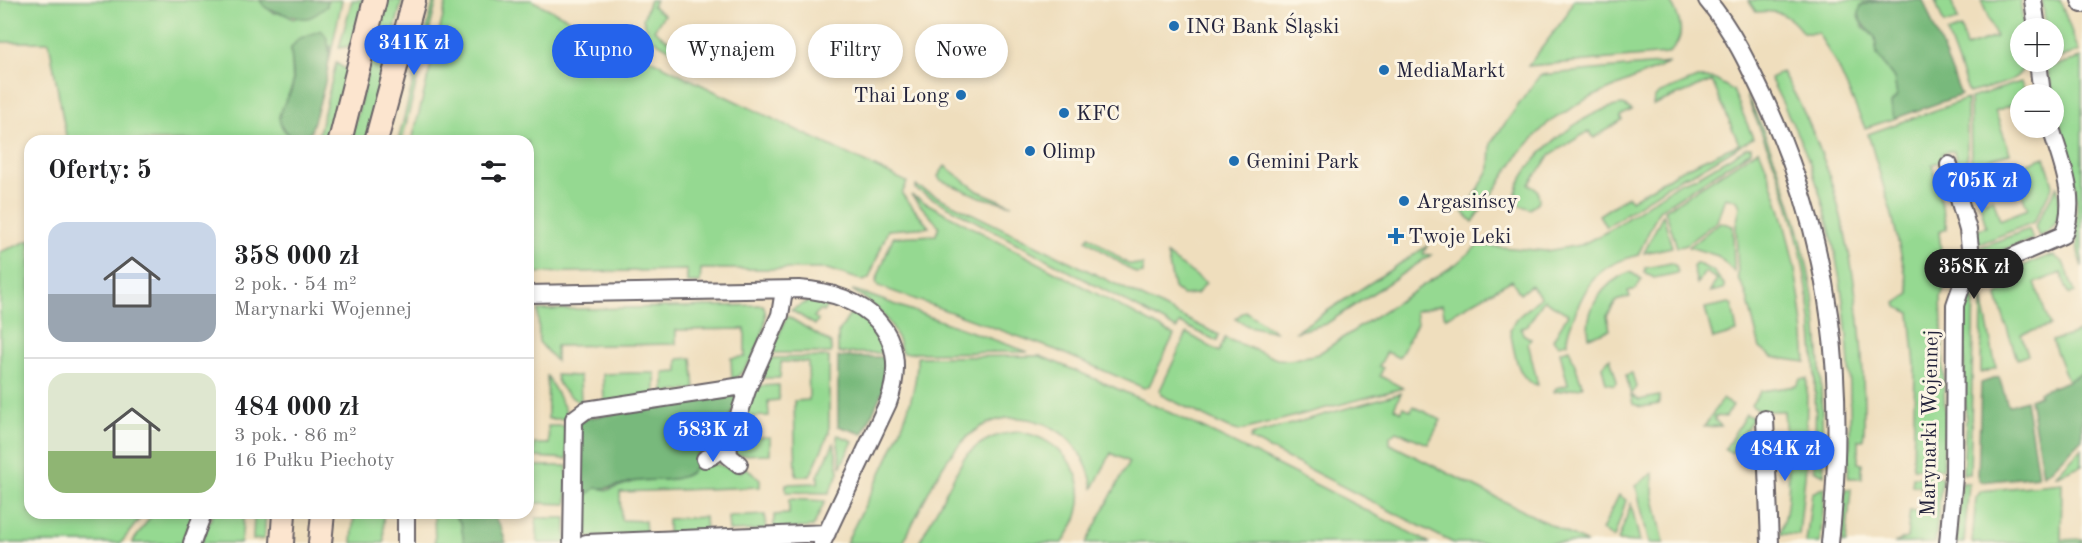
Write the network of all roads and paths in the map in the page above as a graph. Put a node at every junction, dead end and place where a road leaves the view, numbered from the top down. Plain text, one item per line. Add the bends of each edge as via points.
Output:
1 (375, 0) edge
2 (414, 0) edge
3 (1707, 0) edge
4 (2034, 0) edge
5 (2036, 18) edge
6 (341, 135) edge
7 (377, 135) edge
8 (2054, 138) edge
9 (1949, 165) dead end
10 (1973, 274) junction
11 (784, 290) junction
12 (534, 294) edge
13 (749, 385) junction
14 (1765, 419) dead end
15 (728, 439) junction
16 (705, 459) dead end
17 (739, 464) dead end
18 (201, 519) edge
19 (284, 519) edge
20 (322, 519) edge
21 (406, 519) edge
22 (824, 538) edge
23 (192, 543) edge
24 (282, 543) edge
25 (320, 543) edge
26 (406, 543) edge
27 (572, 543) edge
28 (586, 543) edge
29 (1770, 543) edge
30 (1830, 543) edge
31 (1948, 543) edge

1 - 6 street
2 - 7 street
3 - 30 street via 1753,75 1786,144 1808,207 1825,282 1833,333 1837,416 1837,482
4 - 5 street
8 - 10 street, Marynarki Wojennej via 2069,189 2069,216 2063,235
9 - 10 street via 1968,230
10 - 31 street, Marynarki Wojennej via 1963,282 1954,305 1954,477
11 - 12 street
11 - 13 street via 780,315
11 - 22 street via 823,291 865,308 879,320 894,354 894,383 888,403
13 - 15 street
13 - 27 street via 586,410 577,415
14 - 29 street
15 - 16 street via 720,452
15 - 17 street via 729,456
18 - 23 street
19 - 24 street
20 - 25 street
21 - 26 street
22 - 28 street

